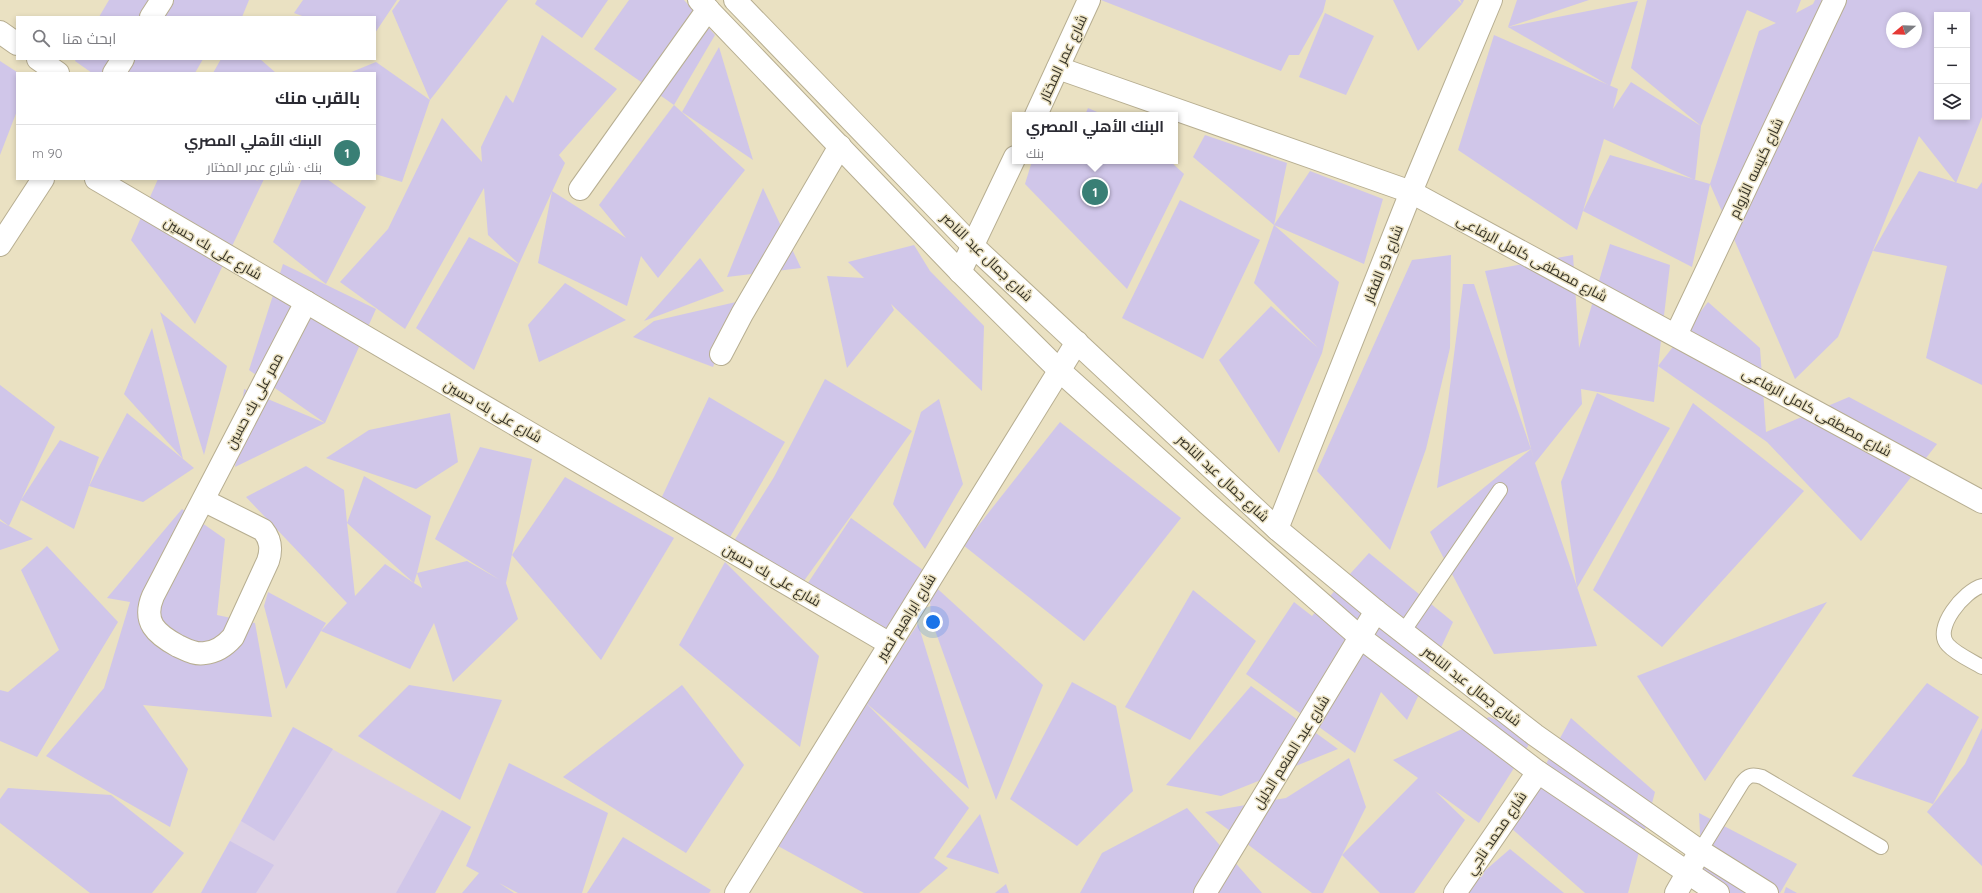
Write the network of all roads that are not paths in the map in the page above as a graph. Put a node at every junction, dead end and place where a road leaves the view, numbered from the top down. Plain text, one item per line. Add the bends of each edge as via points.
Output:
1 (162, 0) edge
2 (734, 0) edge
3 (1089, 0) edge
4 (1491, 0) edge
5 (1836, 0) edge
6 (704, 5) edge
7 (152, 16) edge
8 (0, 32) edge
9 (16, 43) edge
10 (39, 60) edge
11 (122, 60) edge
12 (1058, 68) junction
13 (57, 72) edge
14 (115, 72) edge
15 (1037, 112) edge
16 (840, 146) junction
17 (1012, 163) edge
18 (43, 180) edge
19 (98, 180) edge
20 (580, 189) dead end
21 (1412, 192) junction
22 (0, 244) edge
23 (972, 245) junction
24 (960, 272) junction
25 (306, 302) junction
26 (1676, 335) junction
27 (1077, 342) junction
28 (721, 354) dead end
29 (1060, 371) junction
30 (1500, 490) dead end
31 (203, 500) junction
32 (1982, 502) edge
33 (1277, 529) junction
34 (1982, 586) edge
35 (1376, 611) junction
36 (1403, 632) junction
37 (1361, 638) junction
38 (890, 644) junction
39 (1982, 667) edge
40 (1538, 772) junction
41 (1882, 847) dead end
42 (1700, 851) junction
43 (1687, 873) junction
44 (736, 893) edge
45 (1205, 893) edge
46 (1455, 893) edge
47 (1676, 893) edge
48 (1718, 893) edge
49 (1767, 893) edge

1 - 7 street
2 - 23 street, شارع جمال عبد الناصر
3 - 12 street, شارع عمر المختار
4 - 21 street, شارع ذو الفقار
5 - 26 street, شارع كنيسه الأروام
6 - 16 street, شارع جمال عبد الناصر
6 - 20 street
8 - 9 street
10 - 13 street
11 - 14 street
12 - 15 street, شارع عمر المختار
12 - 21 street, شارع مصطفى كامل الرفاعى
16 - 24 street, شارع جمال عبد الناصر
16 - 28 street
17 - 23 street
18 - 22 street
19 - 25 street, شارع على بك حسين
21 - 26 street, شارع مصطفى كامل الرفاعى
21 - 33 street, شارع ذو الفقار
23 - 24 street
23 - 27 street, شارع جمال عبد الناصر
24 - 29 street, شارع جمال عبد الناصر
25 - 31 street, ممر على بك حسين
25 - 38 street, شارع على بك حسين
26 - 32 street, شارع مصطفى كامل الرفاعى
27 - 29 street, شارع ابراهيم نصير
27 - 33 street, شارع جمال عبد الناصر
29 - 37 street, شارع جمال عبد الناصر
29 - 38 street, شارع ابراهيم نصير
30 - 36 lane
31 - 31 street, ممر على بك حسين via 153,596 149,615 152,624 165,639 192,653 204,654 215,651 233,637 268,561 271,544 263,530
33 - 35 street, شارع جمال عبد الناصر
34 - 39 lane via 1966,594 1944,624 1943,632 1948,645
35 - 36 street, شارع جمال عبد الناصر
35 - 37 street, شارع عبد المنعم الدليل
36 - 42 street, شارع جمال عبد الناصر via 1536,734
37 - 40 street, شارع جمال عبد الناصر
37 - 45 street, شارع عبد المنعم الدليل
38 - 44 street, شارع ابراهيم نصير
40 - 43 street, شارع جمال عبد الناصر
40 - 46 street, شارع محمد ناجي
41 - 42 lane via 1762,776 1754,774 1742,783
42 - 43 street
42 - 49 street, شارع جمال عبد الناصر
43 - 47 street
43 - 48 street, شارع جمال عبد الناصر

